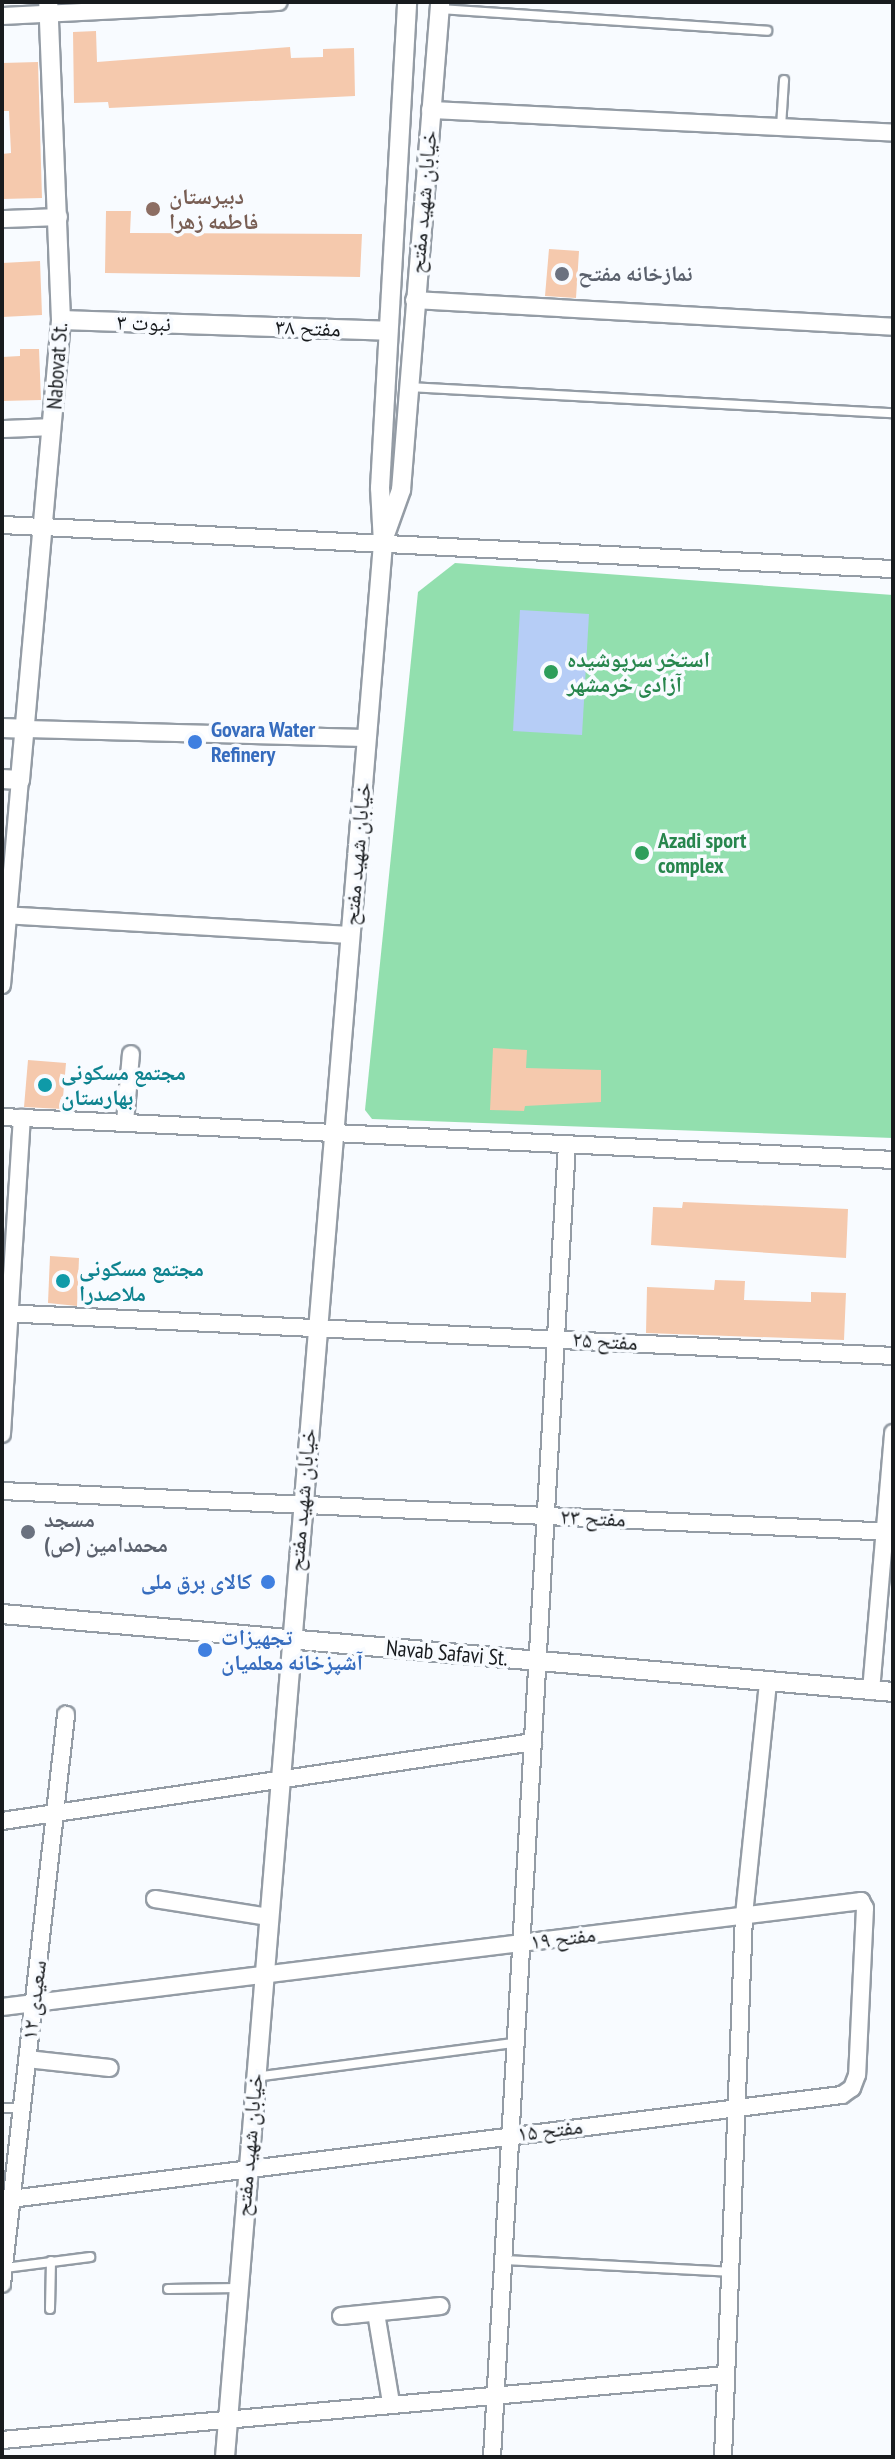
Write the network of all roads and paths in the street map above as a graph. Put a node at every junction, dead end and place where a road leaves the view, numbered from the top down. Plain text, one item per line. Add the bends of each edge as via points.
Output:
1 (279, 2) edge
2 (407, 2) edge
3 (245, 3) edge
4 (439, 6) edge
5 (48, 7) edge
6 (2, 16) edge
7 (767, 31) dead end
8 (784, 80) dead end
9 (430, 110) junction
10 (781, 127) junction
11 (893, 133) edge
12 (59, 217) junction
13 (2, 219) edge
14 (414, 300) junction
15 (61, 320) junction
16 (228, 325) joint
17 (893, 327) edge
18 (388, 331) junction
19 (407, 386) junction
20 (893, 413) edge
21 (52, 427) junction
22 (2, 429) edge
23 (2, 525) edge
24 (42, 527) junction
25 (383, 543) junction
26 (893, 569) edge
27 (2, 728) edge
28 (25, 729) junction
29 (366, 738) junction
30 (11, 780) edge
31 (5, 915) edge
32 (350, 935) junction
33 (2, 985) edge
34 (131, 1054) dead end
35 (2, 1117) edge
36 (22, 1118) junction
37 (125, 1122) junction
38 (333, 1132) junction
39 (567, 1144) junction
40 (893, 1160) edge
41 (6, 1313) edge
42 (317, 1327) junction
43 (556, 1338) junction
44 (893, 1356) edge
45 (893, 1433) edge
46 (2, 1434) edge
47 (2, 1491) edge
48 (302, 1506) junction
49 (547, 1516) junction
50 (889, 1531) edge
51 (2, 1614) edge
52 (291, 1639) junction
53 (538, 1661) junction
54 (768, 1682) junction
55 (871, 1691) junction
56 (893, 1692) edge
57 (66, 1715) dead end
58 (533, 1742) junction
59 (279, 1780) junction
60 (55, 1813) junction
61 (2, 1821) edge
62 (155, 1899) dead end
63 (744, 1915) junction
64 (269, 1917) junction
65 (522, 1943) junction
66 (264, 1975) junction
67 (35, 2003) junction
68 (2, 2007) edge
69 (515, 2043) junction
70 (27, 2059) junction
71 (110, 2068) dead end
72 (254, 2077) junction
73 (852, 2088) joint
74 (736, 2106) junction
75 (2, 2108) edge
76 (22, 2108) junction
77 (510, 2135) junction
78 (246, 2171) junction
79 (7, 2199) edge
80 (90, 2257) dead end
81 (503, 2260) junction
82 (51, 2261) junction
83 (730, 2272) junction
84 (3, 2276) edge
85 (238, 2288) junction
86 (168, 2289) dead end
87 (441, 2306) dead end
88 (50, 2309) dead end
89 (376, 2313) junction
90 (341, 2316) dead end
91 (726, 2375) junction
92 (496, 2393) junction
93 (391, 2403) junction
94 (228, 2419) junction
95 (2, 2440) edge
96 (225, 2457) edge
97 (492, 2457) edge
98 (723, 2457) edge

1 - 3 street
2 - 18 street, خیابان شهید مفتح
3 - 5 street
4 - 7 lane
4 - 9 street, خیابان شهید مفتح
5 - 6 street
5 - 12 street, Nabovat St.
8 - 10 lane
9 - 10 street
9 - 14 street, خیابان شهید مفتح
10 - 11 street
12 - 13 street
12 - 15 street, Nabovat St.
14 - 17 street
14 - 19 street, خیابان شهید مفتح
15 - 16 street, نبوت ۳
15 - 21 street, Nabovat St.
16 - 18 street, مفتح ۳۸
18 - 25 street, خیابان شهید مفتح via 380,488
19 - 20 lane
19 - 25 street, خیابان شهید مفتح via 401,490
21 - 22 street
21 - 24 street, Nabovat St.
23 - 24 street
24 - 25 street
24 - 28 street, Nabovat St.
25 - 26 street
25 - 29 street, خیابان شهید مفتح
27 - 28 street
28 - 29 street
28 - 30 street, Nabovat St.
29 - 32 street, خیابان شهید مفتح
30 - 31 street
31 - 32 street
31 - 33 street
32 - 38 street, خیابان شهید مفتح
34 - 37 street
35 - 36 street
36 - 37 street
36 - 41 street
37 - 38 street
38 - 39 street
38 - 42 street, خیابان شهید مفتح
39 - 40 street
39 - 43 street
41 - 42 street, مفتح ۲۵
41 - 46 street
42 - 43 street, مفتح ۲۵
42 - 48 street, خیابان شهید مفتح
43 - 44 street, مفتح ۲۵
43 - 49 street
45 - 50 street
47 - 48 street, مفتح ۲۳
48 - 49 street, مفتح ۲۳
48 - 52 street, خیابان شهید مفتح
49 - 50 street, مفتح ۲۳
49 - 53 street
50 - 55 street
51 - 52 street, Navab Safavi St.
52 - 53 street, Navab Safavi St.
52 - 59 street, خیابان شهید مفتح
53 - 54 street, Navab Safavi St.
53 - 58 street
54 - 55 street, Navab Safavi St.
54 - 63 street
55 - 56 street, Navab Safavi St.
57 - 60 street, سعیدی ۱۲
58 - 59 street
58 - 65 street
59 - 60 street
59 - 64 street, خیابان شهید مفتح
60 - 61 street
60 - 67 street, سعیدی ۱۲
62 - 64 street
63 - 65 street, مفتح ۱۹
63 - 73 street, مفتح ۱۹ via 861,1901 857,2075
63 - 74 street
64 - 66 street, خیابان شهید مفتح
65 - 66 street, مفتح ۱۹
65 - 69 street
66 - 67 street, مفتح ۱۹
66 - 72 street, خیابان شهید مفتح
67 - 68 street, مفتح ۱۹
67 - 70 street, سعیدی ۱۲
69 - 72 lane
69 - 77 street
70 - 71 street
70 - 76 street, سعیدی ۱۲
72 - 78 street, خیابان شهید مفتح
73 - 74 street, مفتح ۱۵ via 842,2095
74 - 77 street, مفتح ۱۵
74 - 83 street
75 - 76 lane
76 - 79 street, سعیدی ۱۲
77 - 78 street, مفتح ۱۵
77 - 81 street
78 - 79 street, مفتح ۱۵
78 - 85 street, خیابان شهید مفتح
79 - 84 street, سعیدی ۱۲
80 - 82 lane
81 - 83 lane
81 - 92 street
82 - 84 lane
82 - 88 lane
83 - 91 street
85 - 86 lane
85 - 94 street, خیابان شهید مفتح
87 - 89 street
89 - 90 street
89 - 93 street
91 - 92 street
91 - 98 street
92 - 93 street
92 - 97 street
93 - 94 street
94 - 95 street
94 - 96 street, خیابان شهید مفتح

